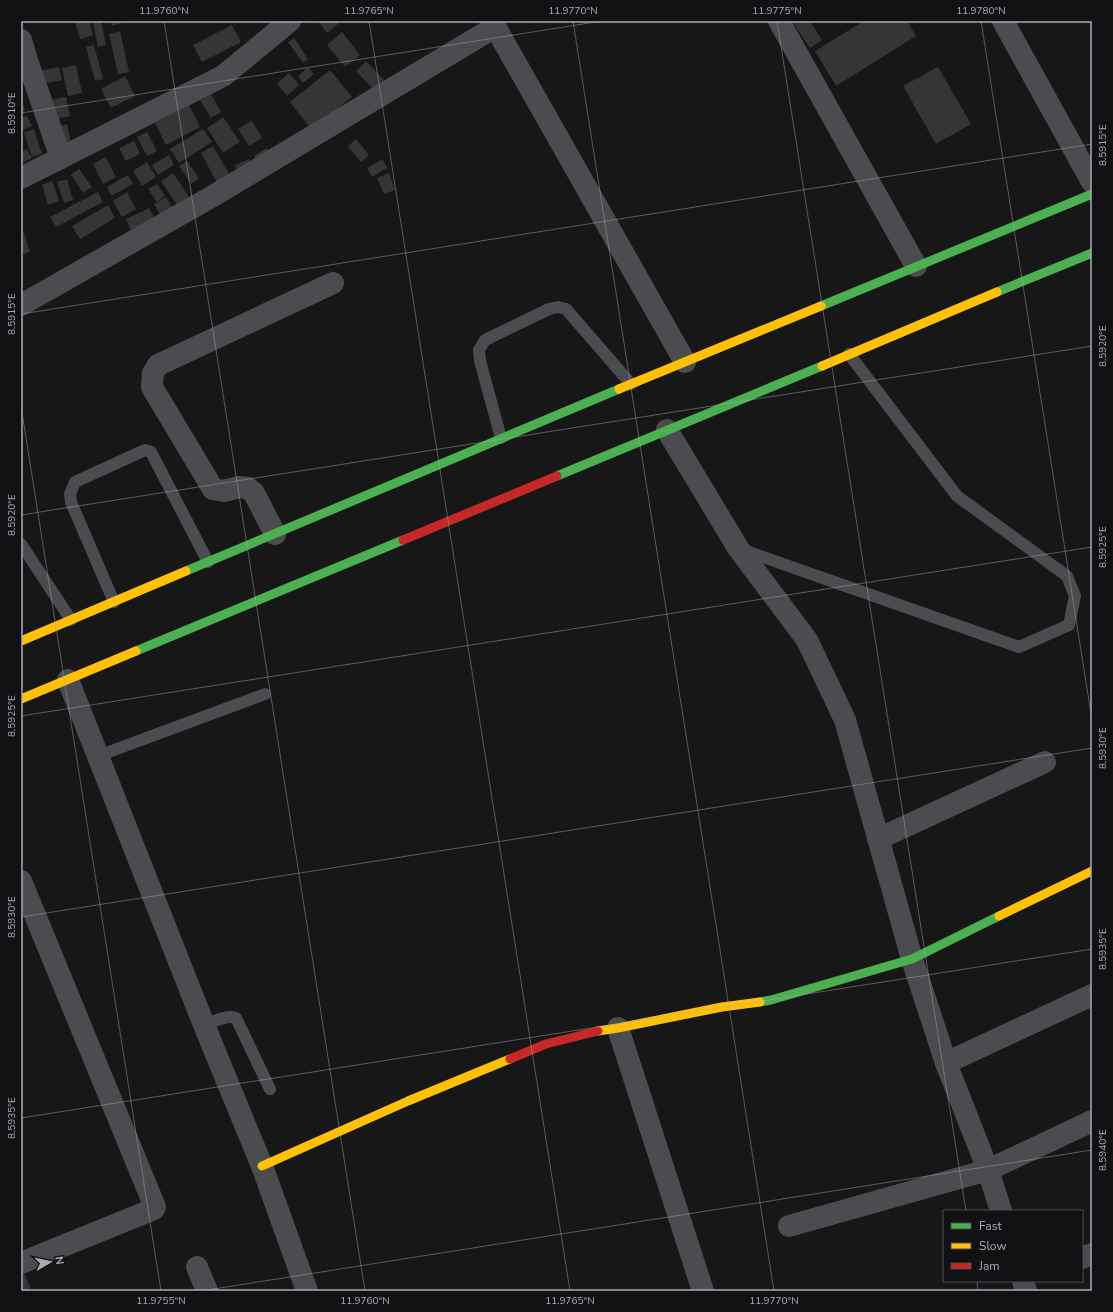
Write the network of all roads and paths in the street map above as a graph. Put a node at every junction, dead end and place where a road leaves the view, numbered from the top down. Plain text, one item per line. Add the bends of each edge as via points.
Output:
1 (290, 21) edge
2 (779, 21) edge
3 (1004, 21) edge
4 (493, 24) edge
5 (21, 40) edge
6 (61, 158) junction
7 (21, 178) edge
8 (1092, 182) edge
9 (1092, 194) edge
10 (1092, 253) edge
11 (916, 266) junction
12 (333, 283) dead end
13 (21, 305) edge
14 (849, 354) junction
15 (685, 362) junction
16 (631, 384) junction
17 (667, 430) junction
18 (501, 438) junction
19 (275, 534) junction
20 (21, 544) edge
21 (738, 548) junction
22 (208, 562) junction
23 (114, 602) junction
24 (71, 620) junction
25 (21, 641) edge
26 (68, 680) junction
27 (265, 694) dead end
28 (21, 699) edge
29 (98, 756) junction
30 (1045, 762) dead end
31 (878, 839) junction
32 (1092, 871) edge
33 (21, 882) edge
34 (912, 959) junction
35 (1092, 995) edge
36 (204, 1025) junction
37 (618, 1028) junction
38 (946, 1062) junction
39 (270, 1089) dead end
40 (1092, 1121) edge
41 (262, 1166) junction
42 (988, 1170) junction
43 (1001, 1210) edge
44 (789, 1226) dead end
45 (21, 1263) edge
46 (197, 1267) dead end
47 (207, 1291) edge
48 (308, 1291) edge
49 (703, 1291) edge

1 - 6 street via 223,76
2 - 11 street
3 - 8 street
4 - 13 street via 213,196
4 - 15 street
5 - 6 street
6 - 7 street
9 - 11 main road
10 - 14 main road
11 - 15 main road
12 - 19 street via 158,365 153,373 152,387 213,489 224,491 239,487 248,488 254,493
14 - 17 main road
14 - 21 lane via 957,496 1067,576 1075,596 1069,626 1019,647
15 - 16 main road
16 - 18 main road
16 - 18 lane via 566,309 549,309 485,340 479,350
17 - 21 street
17 - 26 main road
18 - 19 main road
19 - 22 main road
20 - 24 lane
21 - 31 street via 807,640 845,720
22 - 23 main road
22 - 23 lane via 151,452 145,450 75,482 70,494 71,502
23 - 24 main road
24 - 25 main road
26 - 28 main road
26 - 29 street
27 - 29 lane
29 - 36 street
30 - 31 street
31 - 34 street
32 - 34 main road
33 - 45 street via 155,1207
34 - 37 main road via 771,1000
34 - 38 street
35 - 38 street
36 - 39 lane via 228,1017 236,1018
36 - 41 street
37 - 41 main road via 546,1044 408,1101
37 - 49 street
38 - 42 street
40 - 42 street
41 - 48 street
42 - 43 street
42 - 44 street
46 - 47 street

